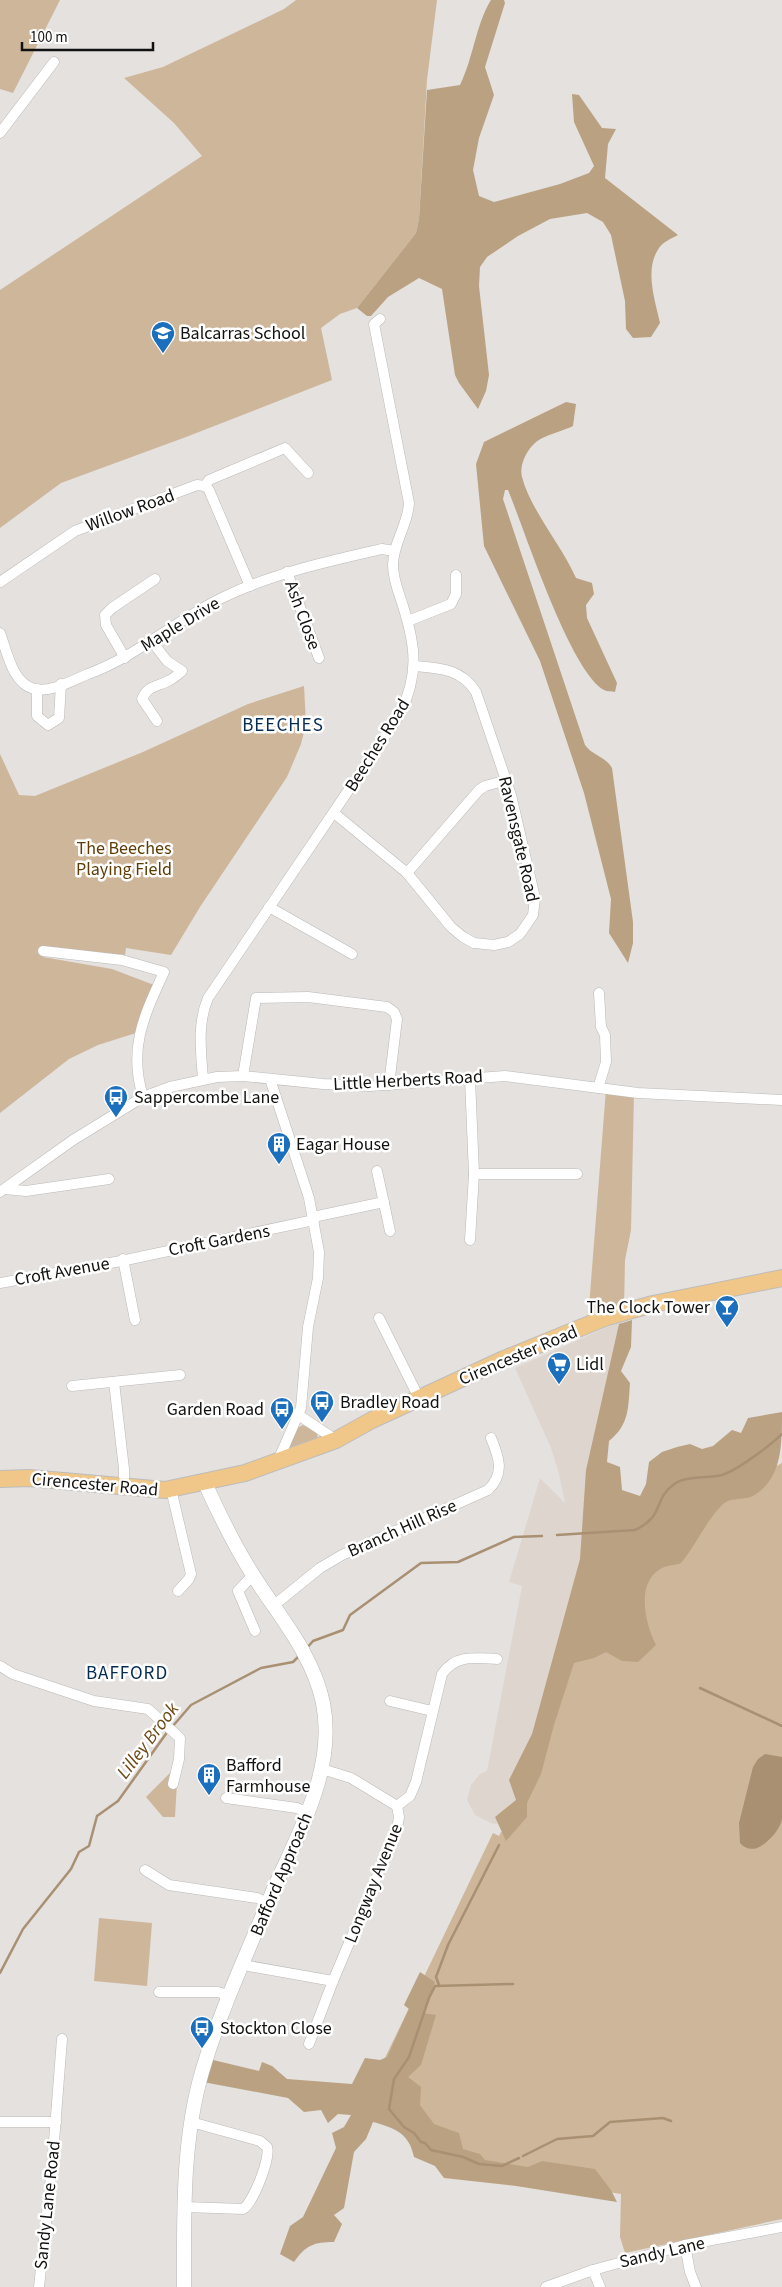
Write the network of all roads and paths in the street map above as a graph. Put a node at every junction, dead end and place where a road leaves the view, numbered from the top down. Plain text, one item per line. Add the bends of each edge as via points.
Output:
1 (54, 62) dead end
2 (0, 132) edge
3 (380, 319) dead end
4 (308, 473) dead end
5 (205, 486) junction
6 (394, 551) junction
7 (286, 572) junction
8 (456, 575) dead end
9 (155, 579) dead end
10 (0, 582) edge
11 (250, 586) junction
12 (408, 620) junction
13 (0, 633) edge
14 (151, 640) junction
15 (125, 658) junction
16 (319, 658) dead end
17 (415, 666) junction
18 (60, 684) junction
19 (37, 689) junction
20 (157, 721) dead end
21 (507, 780) junction
22 (334, 813) junction
23 (408, 873) junction
24 (269, 907) junction
25 (43, 951) dead end
26 (352, 954) dead end
27 (599, 993) dead end
28 (243, 1076) junction
29 (203, 1079) junction
30 (270, 1079) junction
31 (470, 1079) junction
32 (389, 1085) junction
33 (598, 1088) junction
34 (143, 1098) junction
35 (782, 1100) edge
36 (378, 1171) dead end
37 (474, 1174) junction
38 (577, 1174) dead end
39 (109, 1179) dead end
40 (2, 1191) edge
41 (384, 1202) junction
42 (314, 1218) junction
43 (390, 1231) dead end
44 (470, 1240) dead end
45 (124, 1259) junction
46 (782, 1278) edge
47 (0, 1281) edge
48 (379, 1318) dead end
49 (135, 1320) dead end
50 (180, 1375) dead end
51 (114, 1382) junction
52 (72, 1386) dead end
53 (419, 1398) junction
54 (298, 1414) junction
55 (491, 1438) dead end
56 (336, 1440) junction
57 (277, 1463) junction
58 (0, 1478) edge
59 (205, 1483) junction
60 (124, 1488) junction
61 (171, 1489) junction
62 (253, 1575) junction
63 (178, 1591) dead end
64 (273, 1606) junction
65 (255, 1631) dead end
66 (497, 1659) dead end
67 (0, 1666) edge
68 (390, 1701) dead end
69 (432, 1711) junction
70 (322, 1769) junction
71 (173, 1784) dead end
72 (226, 1798) dead end
73 (397, 1806) junction
74 (307, 1813) junction
75 (145, 1870) dead end
76 (268, 1904) junction
77 (243, 1965) junction
78 (333, 1981) junction
79 (159, 1992) dead end
80 (230, 1996) junction
81 (62, 2039) dead end
82 (309, 2044) dead end
83 (0, 2122) edge
84 (56, 2122) junction
85 (192, 2122) junction
86 (185, 2208) junction
87 (782, 2226) edge
88 (685, 2245) junction
89 (593, 2270) junction
90 (39, 2287) edge
91 (184, 2287) edge
92 (546, 2287) edge
93 (600, 2287) edge
94 (696, 2287) edge

1 - 2 street
3 - 6 street, Beeches Road via 374,324 408,503 407,520
4 - 5 street, Willow Road via 285,448 209,480
5 - 10 street, Willow Road via 197,486 75,531
5 - 11 street
6 - 7 street, Maple Drive via 382,549
6 - 12 street, Beeches Road via 395,582
7 - 11 street, Maple Drive
7 - 16 street, Ash Close
8 - 12 street via 456,594 451,604
9 - 15 street via 105,615 106,625
11 - 14 street, Maple Drive via 225,596
12 - 17 street, Beeches Road
13 - 19 street via 16,675 22,683
14 - 15 street, Maple Drive
14 - 20 street via 167,661 182,671 164,683 150,687 142,699
15 - 18 street, Maple Drive
17 - 21 street, Ravensgate Road via 451,670 473,686
17 - 22 street, Beeches Road via 400,714
18 - 19 street, Maple Drive
18 - 19 street via 60,718 48,725 37,716
21 - 23 street via 479,790
21 - 23 street, Ravensgate Road via 535,902 533,915 520,934 508,942 494,945 468,940 450,927
22 - 23 street, Ravensgate Road
22 - 24 street, Beeches Road
24 - 26 street
24 - 29 street, Beeches Road via 205,1005 201,1029
25 - 34 street via 122,960 164,972 137,1047 136,1070
27 - 33 street via 606,1062
28 - 29 street, Little Herberts Road
28 - 30 street, Little Herberts Road
28 - 32 street via 256,998 308,997 387,1007 394,1012 397,1019
29 - 34 street, Little Herberts Road
30 - 32 street, Little Herberts Road
30 - 42 street
31 - 32 street, Little Herberts Road
31 - 33 street, Little Herberts Road via 505,1076
31 - 37 street
33 - 35 street, Little Herberts Road
34 - 40 street, Little Herberts Road via 73,1140
36 - 41 street
37 - 38 street
37 - 44 street
39 - 40 street via 26,1191
41 - 42 street
41 - 43 street
42 - 45 street, Croft Gardens
42 - 54 street via 319,1265
45 - 47 street, Croft Avenue
45 - 49 street
46 - 53 main road, Cirencester Road via 621,1312 504,1359
48 - 53 street
50 - 51 street
51 - 52 street
51 - 60 street
53 - 56 main road, Cirencester Road
54 - 56 street
54 - 57 street
55 - 64 street, Branch Hill Rise via 500,1468 488,1490 342,1555 320,1568
56 - 57 main road, Cirencester Road
57 - 59 main road, Cirencester Road
58 - 60 main road, Cirencester Road
59 - 61 main road, Cirencester Road
59 - 62 street, Bafford Approach
60 - 61 main road, Cirencester Road
61 - 63 street via 190,1574
62 - 64 street, Bafford Approach
62 - 65 street via 238,1591
64 - 70 street, Bafford Approach via 308,1661 319,1687 325,1714 326,1742
66 - 69 street via 461,1658 448,1665 442,1674
67 - 71 street via 13,1674 94,1701 148,1709 180,1738
68 - 69 street
69 - 73 street via 416,1782 410,1796
70 - 73 street, Longway Avenue via 351,1778
70 - 74 street, Bafford Approach
72 - 74 street via 297,1808
73 - 78 street, Longway Avenue via 397,1829
74 - 76 street, Bafford Approach
75 - 76 street via 169,1885 257,1898
76 - 77 street, Bafford Approach
77 - 78 street
77 - 80 street, Bafford Approach
78 - 82 street, Longway Avenue
79 - 80 street via 218,1992
80 - 85 street, Bafford Approach via 203,2069
81 - 84 street, Sandy Lane Road
83 - 84 street, Sandy Lane Road
84 - 90 street, Sandy Lane Road
85 - 86 street, Bafford Approach
85 - 86 street via 260,2142 268,2147 269,2156 251,2201 243,2209
86 - 91 street, Bafford Approach
87 - 88 street, Sandy Lane
88 - 89 street, Sandy Lane
88 - 94 street
89 - 92 street, Sandy Lane
89 - 93 street

